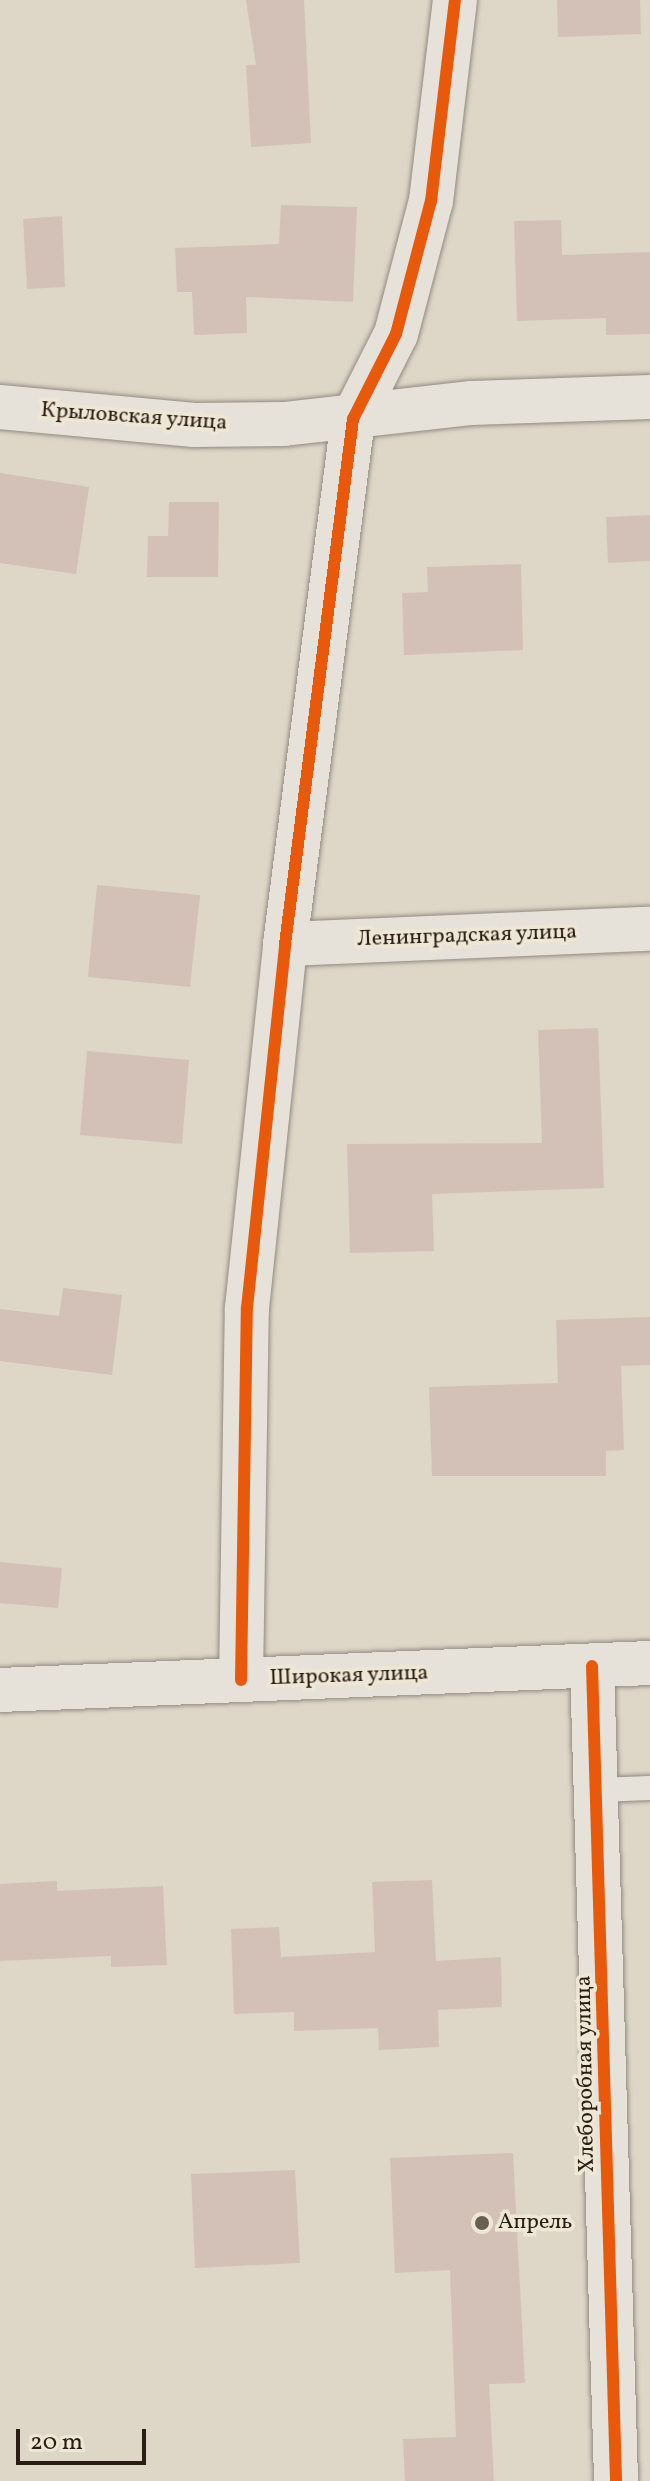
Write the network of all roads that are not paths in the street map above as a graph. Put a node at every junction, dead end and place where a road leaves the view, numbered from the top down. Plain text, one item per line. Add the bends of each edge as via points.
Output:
1 (455, 0) edge
2 (650, 397) edge
3 (0, 407) edge
4 (353, 419) junction
5 (650, 929) edge
6 (285, 944) junction
7 (650, 1663) edge
8 (592, 1666) junction
9 (241, 1680) junction
10 (0, 1690) edge
11 (650, 1788) edge
12 (598, 1790) junction
13 (616, 2481) edge

1 - 4 street via 431,201 396,334
2 - 4 street, Крыловская улица via 472,403
3 - 4 street, Крыловская улица via 194,425
4 - 6 street
5 - 6 street, Ленинградская улица
6 - 9 street via 247,1308
7 - 8 street, Широкая улица
8 - 9 street, Широкая улица
8 - 12 street, Хлеборобная улица
9 - 10 street, Широкая улица
11 - 12 lane
12 - 13 street, Хлеборобная улица

